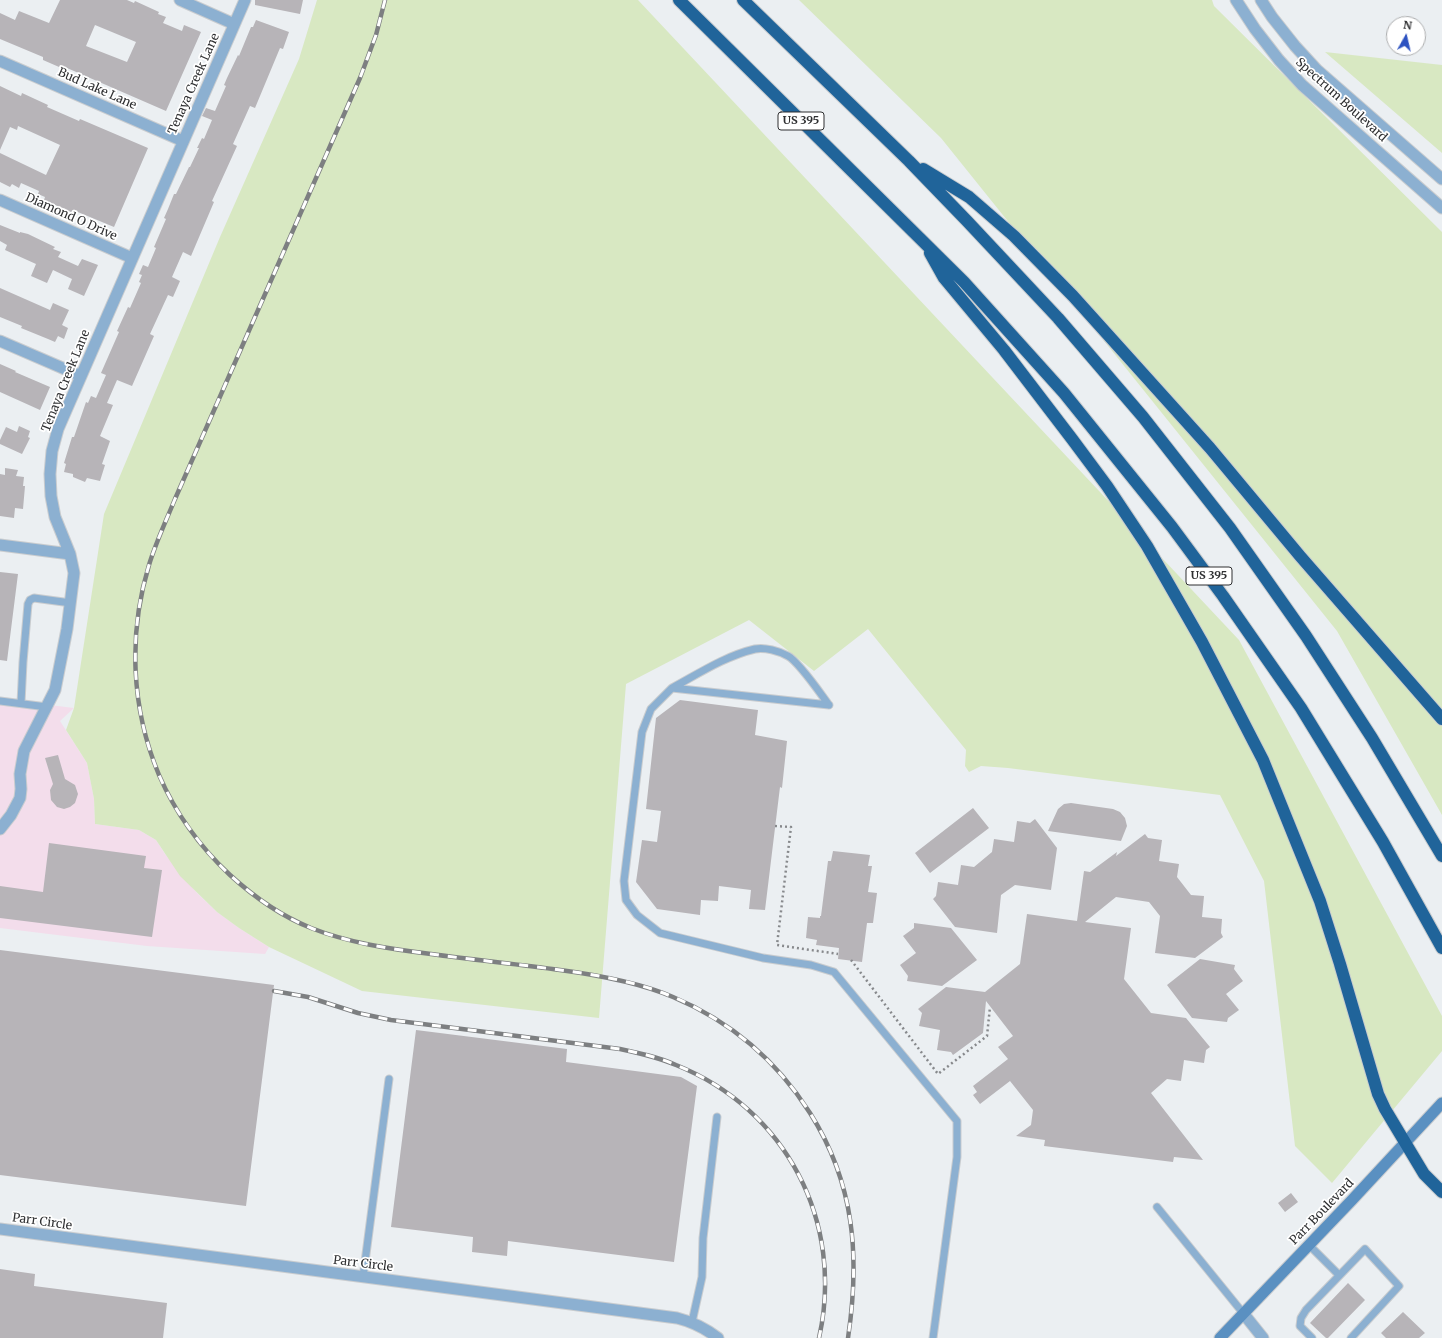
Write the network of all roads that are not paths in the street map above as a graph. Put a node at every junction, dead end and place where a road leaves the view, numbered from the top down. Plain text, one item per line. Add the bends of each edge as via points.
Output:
1 (180, 0) edge
2 (245, 0) edge
3 (679, 0) edge
4 (743, 0) edge
5 (1236, 0) edge
6 (1261, 0) edge
7 (234, 24) junction
8 (0, 61) edge
9 (183, 141) junction
10 (909, 161) junction
11 (1442, 179) edge
12 (0, 200) edge
13 (1442, 208) edge
14 (924, 242) junction
15 (132, 258) junction
16 (0, 341) edge
17 (80, 376) junction
18 (0, 545) edge
19 (70, 554) junction
20 (71, 603) junction
21 (672, 688) junction
22 (0, 701) edge
23 (21, 704) junction
24 (47, 707) junction
25 (1442, 719) edge
26 (0, 829) edge
27 (1442, 856) edge
28 (1442, 948) edge
29 (389, 1079) dead end
30 (1442, 1103) edge
31 (717, 1117) dead end
32 (1406, 1142) junction
33 (1442, 1192) edge
34 (1157, 1207) dead end
35 (0, 1229) edge
36 (1308, 1245) junction
37 (1339, 1275) junction
38 (363, 1277) junction
39 (1243, 1313) junction
40 (692, 1322) junction
41 (718, 1338) edge
42 (933, 1338) edge
43 (1220, 1338) edge
44 (1263, 1338) edge
45 (1312, 1338) edge
46 (1351, 1338) edge

1 - 7 street
2 - 7 street, Tenaya Creek Lane
3 - 14 highway, US 395
4 - 10 highway
5 - 13 street, Spectrum Boulevard via 1274,54 1302,85
6 - 11 street, Spectrum Boulevard via 1295,46 1317,70
7 - 9 street, Tenaya Creek Lane
8 - 9 street, Bud Lake Lane
9 - 15 street, Tenaya Creek Lane
10 - 25 highway via 969,196 1014,236 1073,296 1210,448
10 - 27 highway via 1058,318 1143,417 1225,522 1347,699
12 - 15 street, Diamond O Drive
14 - 28 highway, US 395 via 964,282 1064,393 1172,527 1223,596 1301,708 1353,792
14 - 32 highway via 944,278 1004,350 1106,486 1147,546 1209,655 1263,760 1314,887 1340,964 1378,1094
15 - 17 street, Tenaya Creek Lane
16 - 17 street
17 - 19 street, Tenaya Creek Lane via 58,429 52,451 50,474 55,517
18 - 19 street
19 - 20 street, Tenaya Creek Lane via 74,573
20 - 23 lane via 34,598 28,604
20 - 24 street, Tenaya Creek Lane via 55,690
21 - 21 lane via 694,690 829,704 793,660 773,650 756,649 723,660
21 - 42 lane via 651,709 642,732 624,881 626,900 637,915 660,933 762,958 811,965 834,972 957,1121 957,1157
22 - 23 lane
23 - 24 lane
24 - 26 street, Tenaya Creek Lane via 24,751 20,774 20,798
29 - 38 lane
30 - 32 main road, Parr Boulevard
31 - 40 lane via 703,1238 702,1277
32 - 33 highway via 1424,1174
32 - 36 main road, Parr Boulevard
34 - 39 lane
35 - 38 street, Parr Circle
36 - 37 lane
36 - 39 main road, Parr Boulevard
37 - 45 lane via 1301,1318 1300,1326
37 - 46 lane via 1365,1249 1399,1286
38 - 40 street, Parr Circle
39 - 43 main road, Parr Boulevard
39 - 44 street
40 - 41 street, Parr Circle

